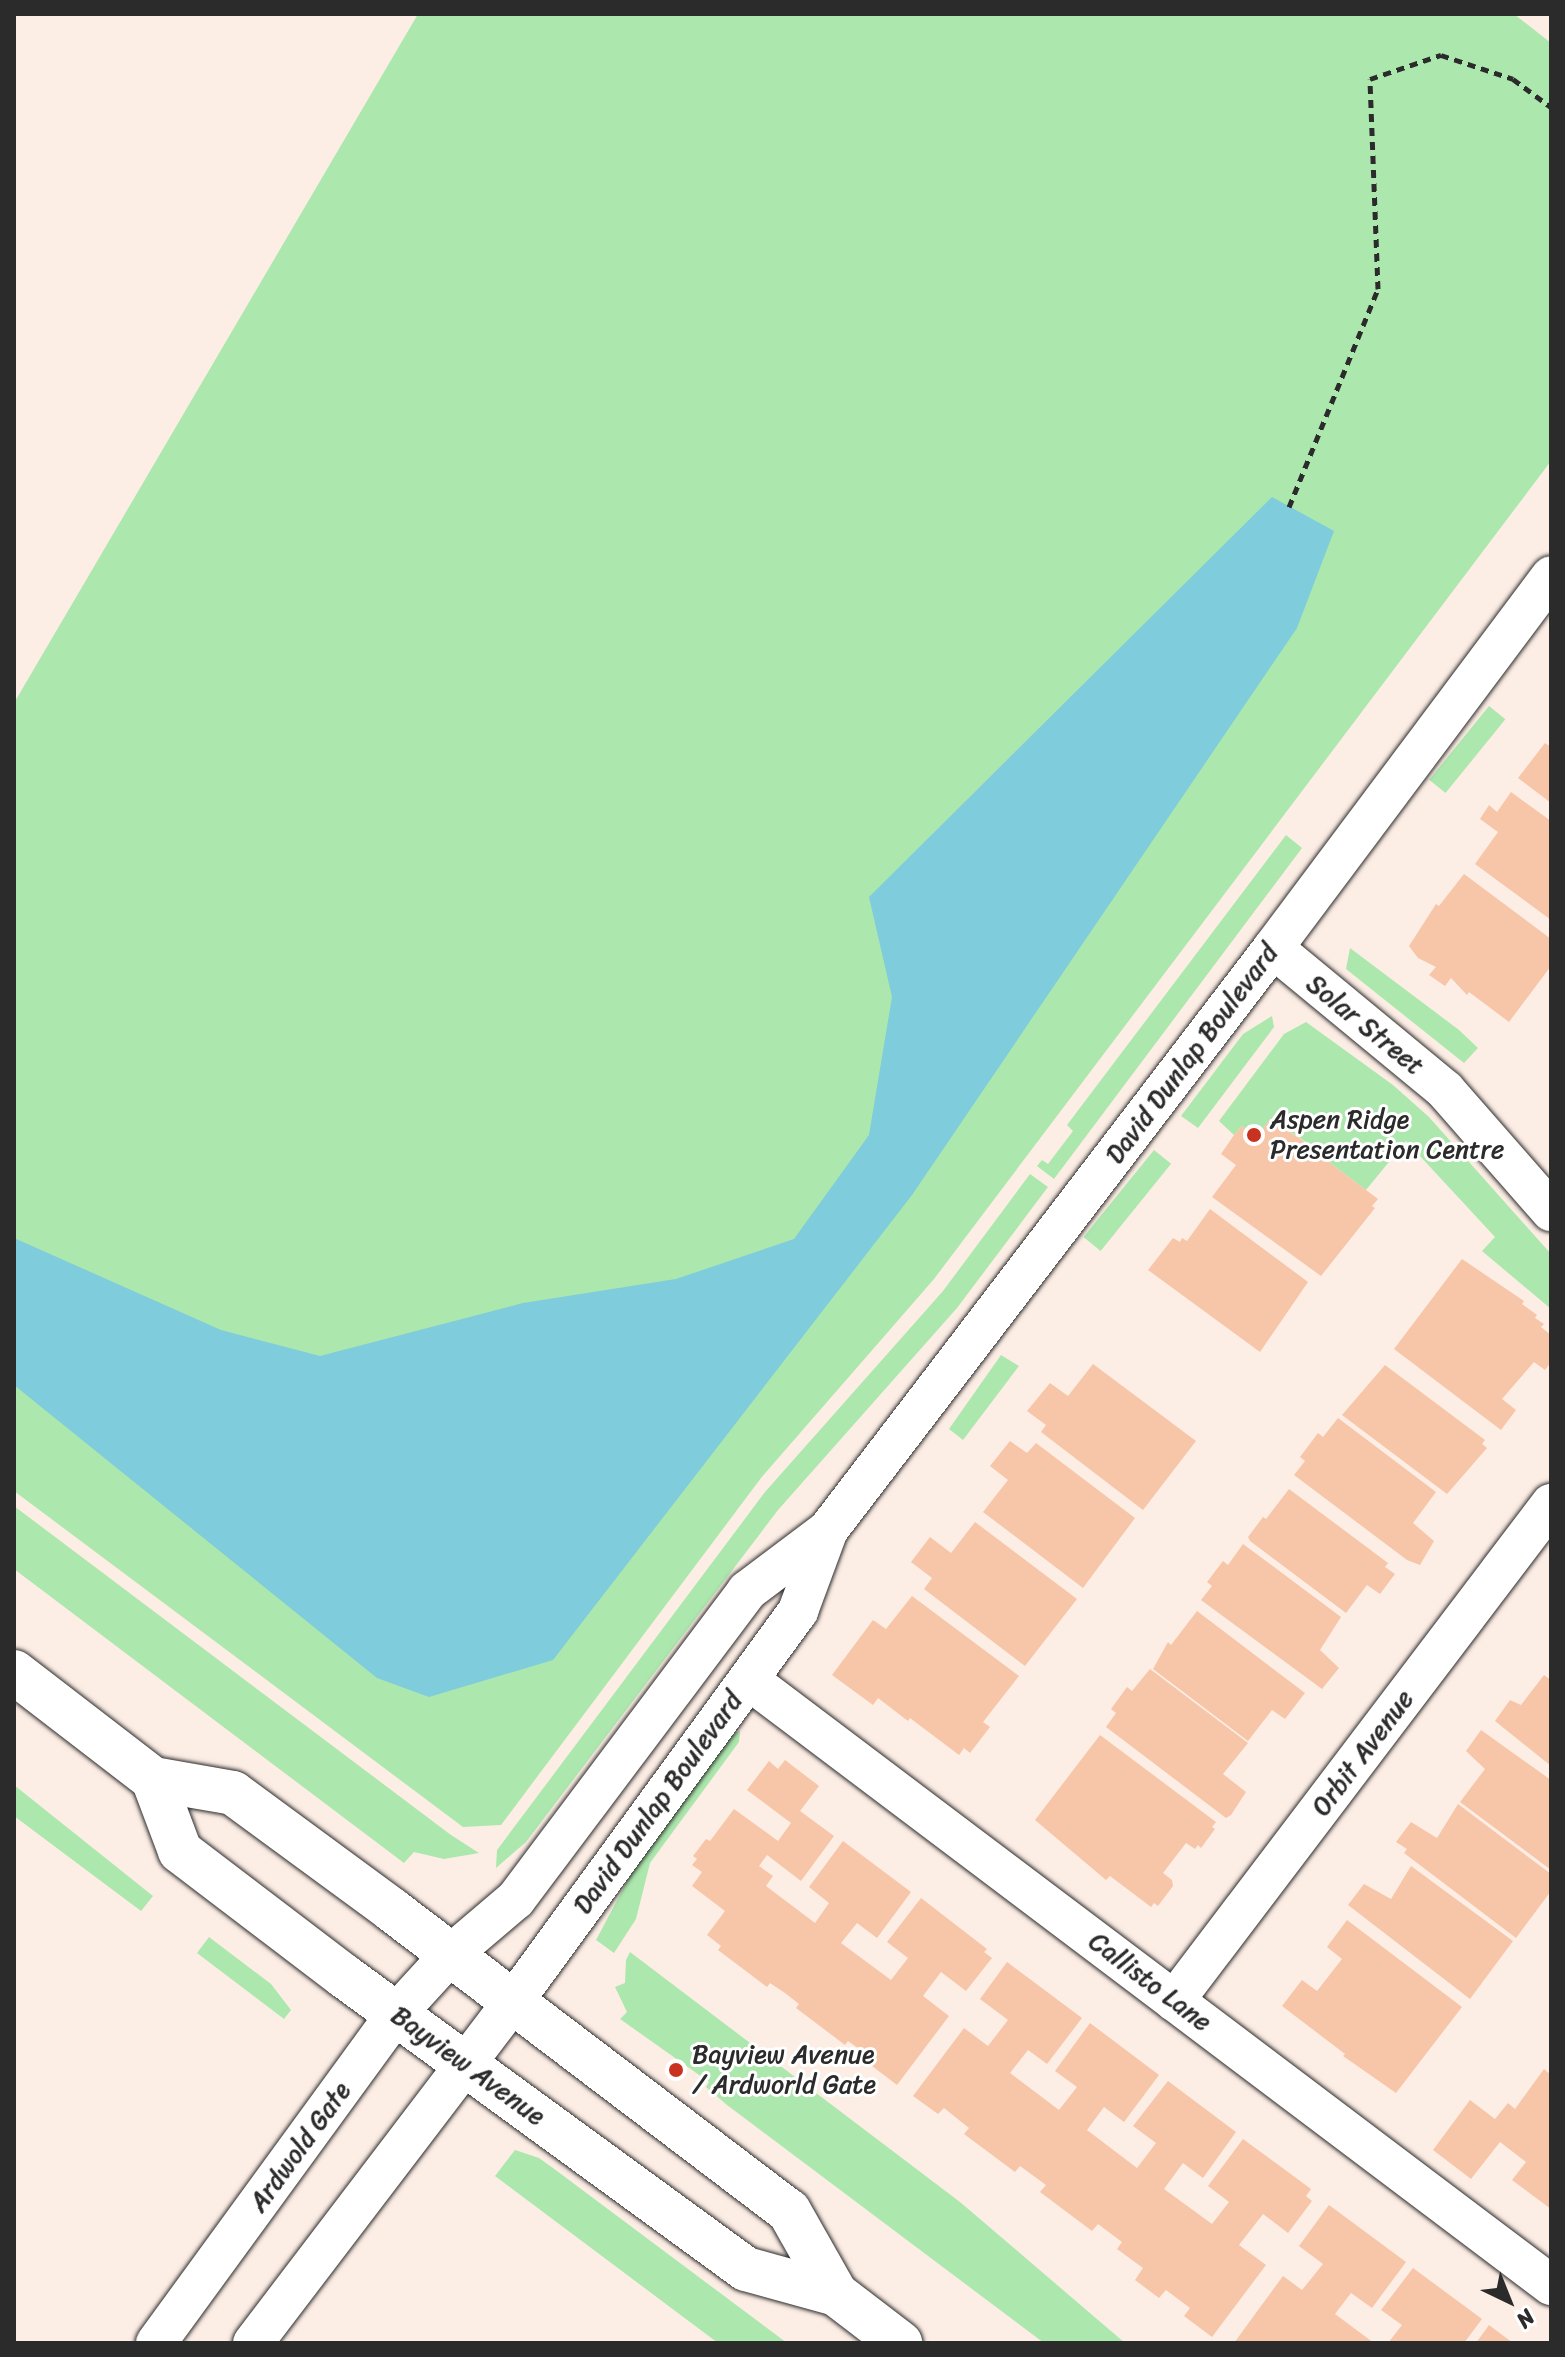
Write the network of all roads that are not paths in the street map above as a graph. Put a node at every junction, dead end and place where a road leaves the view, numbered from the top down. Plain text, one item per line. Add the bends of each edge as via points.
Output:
1 (1551, 576) edge
2 (1273, 948) junction
3 (1551, 1211) edge
4 (1551, 1504) edge
5 (828, 1530) junction
6 (14, 1672) edge
7 (749, 1680) junction
8 (153, 1779) junction
9 (449, 1956) junction
10 (1174, 2001) junction
11 (513, 2002) junction
12 (396, 2014) junction
13 (466, 2064) junction
14 (1551, 2285) edge
15 (836, 2294) junction
16 (156, 2343) edge
17 (253, 2343) edge
18 (900, 2343) edge

1 - 2 street, David Dunlap Boulevard
2 - 3 street, Solar Street via 1445,1090
2 - 5 street, David Dunlap Boulevard
4 - 10 street, Orbit Avenue
5 - 7 street, David Dunlap Boulevard via 798,1611
5 - 9 street, David Dunlap Boulevard via 747,1591 516,1899
6 - 8 main road, Bayview Avenue
7 - 10 street, Callisto Lane
7 - 11 street, David Dunlap Boulevard
8 - 9 main road, Bayview Avenue via 233,1793
8 - 12 main road, Bayview Avenue via 180,1851
9 - 11 main road, Bayview Avenue
9 - 12 street, Ardwold Gate
10 - 14 street, Callisto Lane
11 - 13 street, David Dunlap Boulevard
11 - 15 main road, Bayview Avenue via 789,2211
12 - 13 main road, Bayview Avenue
12 - 16 street, Ardwold Gate
13 - 15 main road, Bayview Avenue via 746,2269
13 - 17 street
15 - 18 main road, Bayview Avenue

